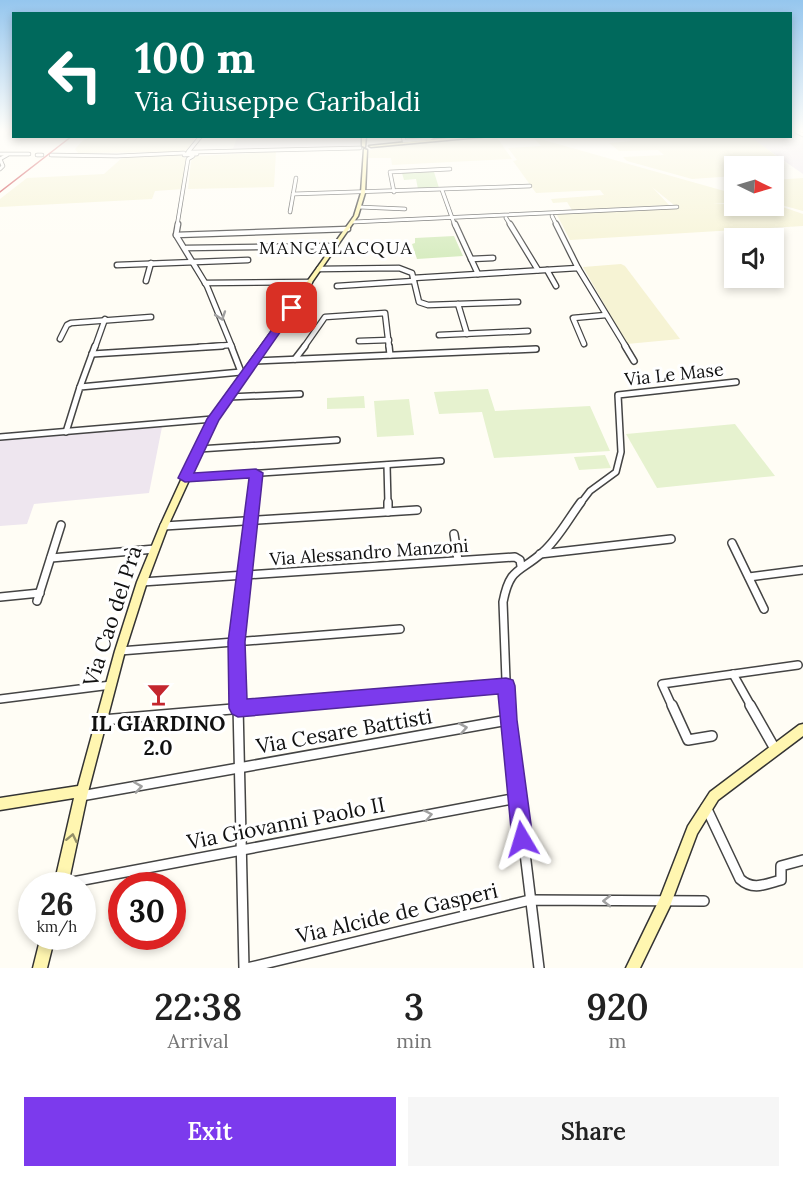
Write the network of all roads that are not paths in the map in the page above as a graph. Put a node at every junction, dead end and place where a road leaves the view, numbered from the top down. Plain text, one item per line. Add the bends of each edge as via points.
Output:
1 (183, 177) edge
2 (363, 177) edge
3 (391, 177) edge
4 (296, 178) dead end
5 (482, 180) dead end
6 (530, 186) dead end
7 (486, 188) junction
8 (442, 190) junction
9 (394, 192) junction
10 (363, 193) junction
11 (293, 194) junction
12 (359, 207) junction
13 (677, 207) dead end
14 (405, 209) dead end
15 (290, 212) dead end
16 (552, 216) dead end
17 (452, 218) junction
18 (506, 218) dead end
19 (353, 222) junction
20 (348, 229) junction
21 (176, 236) junction
22 (335, 246) junction
23 (186, 248) junction
24 (493, 258) dead end
25 (471, 259) junction
26 (254, 261) dead end
27 (195, 262) junction
28 (151, 263) junction
29 (117, 265) dead end
30 (578, 268) junction
31 (319, 269) junction
32 (538, 270) junction
33 (547, 270) junction
34 (478, 274) junction
35 (414, 280) junction
36 (146, 281) dead end
37 (310, 282) junction
38 (205, 283) junction
39 (337, 286) dead end
40 (556, 286) dead end
41 (518, 302) dead end
42 (458, 304) junction
43 (606, 315) junction
44 (151, 317) dead end
45 (105, 320) junction
46 (528, 331) dead end
47 (466, 334) junction
48 (439, 335) dead end
49 (60, 339) dead end
50 (389, 340) junction
51 (359, 341) dead end
52 (584, 344) dead end
53 (231, 345) junction
54 (536, 349) dead end
55 (92, 354) junction
56 (390, 355) junction
57 (295, 359) junction
58 (255, 361) junction
59 (634, 361) dead end
60 (242, 375) junction
61 (736, 382) dead end
62 (80, 387) junction
63 (300, 394) dead end
64 (229, 397) junction
65 (213, 419) junction
66 (66, 432) junction
67 (0, 437) edge
68 (337, 440) dead end
69 (199, 449) junction
70 (441, 461) dead end
71 (387, 465) junction
72 (256, 473) junction
73 (185, 478) junction
74 (417, 510) dead end
75 (388, 512) junction
76 (251, 520) junction
77 (61, 525) dead end
78 (164, 526) junction
79 (454, 534) dead end
80 (671, 539) dead end
81 (732, 543) dead end
82 (155, 549) junction
83 (540, 554) junction
84 (51, 558) junction
85 (458, 560) junction
86 (521, 566) junction
87 (803, 570) edge
88 (244, 575) junction
89 (749, 577) junction
90 (142, 582) junction
91 (0, 597) edge
92 (764, 609) dead end
93 (400, 629) dead end
94 (237, 642) junction
95 (120, 651) junction
96 (798, 665) dead end
97 (733, 674) junction
98 (111, 685) junction
99 (506, 686) junction
100 (0, 699) edge
101 (238, 708) junction
102 (102, 720) junction
103 (508, 720) junction
104 (803, 729) edge
105 (712, 736) dead end
106 (775, 749) junction
107 (237, 768) junction
108 (81, 794) junction
109 (517, 798) junction
110 (0, 804) edge
111 (706, 807) junction
112 (241, 850) junction
113 (803, 860) edge
114 (64, 872) edge
115 (96, 878) edge
116 (530, 900) junction
117 (665, 901) junction
118 (704, 901) dead end
119 (44, 950) edge
120 (40, 968) edge
121 (245, 968) edge
122 (539, 968) edge
123 (633, 968) edge

1 - 21 street
2 - 10 main road, Via Cao del Prà
3 - 9 street
4 - 11 street
5 - 7 street
6 - 7 street
7 - 8 street
8 - 9 street
8 - 17 street
9 - 10 street
10 - 11 street
10 - 12 main road, Via Cao del Prà
11 - 15 street
12 - 14 street
12 - 19 main road, Via Cao del Prà
13 - 17 street
16 - 30 street
17 - 19 street
17 - 25 street
18 - 32 street
19 - 20 main road, Via Cao del Prà
20 - 21 street
20 - 22 main road, Via Cao del Prà
21 - 23 street
22 - 23 street
22 - 31 main road, Via Cao del Prà
23 - 27 street
24 - 25 street
25 - 34 street
26 - 27 street
27 - 28 street
27 - 38 street
28 - 29 street
28 - 36 street
30 - 33 street
30 - 43 street
31 - 35 street via 399,268 412,273
31 - 37 main road, Via Cao del Prà
32 - 33 street
32 - 34 street
33 - 40 street
34 - 35 street
35 - 39 street
35 - 42 street via 421,303
37 - 38 street
37 - 58 main road, Via Cao del Prà
38 -> 53 street
41 - 42 street
42 - 47 street
43 - 52 street via 573,318
43 - 59 street
44 - 45 street
45 - 49 street via 71,322
45 - 55 street
46 - 47 street
47 - 48 street
50 - 51 street
50 - 56 street
50 - 57 street via 385,313 325,317
53 - 55 street
53 - 60 street
54 - 56 street
55 - 62 street
56 - 57 street
57 - 58 street
58 - 60 main road, Via Cao del Prà
60 - 62 street
60 - 64 main road, Via Cao del Prà
61 - 83 street, Via Le Mase via 618,395 621,452 616,472 590,491
62 - 66 street
63 - 64 street
64 - 65 main road, Via Cao del Prà
65 - 66 street
65 - 69 main road, Via Cao del Prà
66 - 67 street
68 - 69 street
69 - 73 main road, Via Cao del Prà
70 - 71 street
71 - 72 street
71 - 75 street
72 - 73 street
72 - 76 street
73 - 78 main road, Via Cao del Prà
74 - 75 street
75 - 76 street
76 - 78 street
76 - 88 street
77 - 84 street
78 - 82 main road, Via Cao del Prà
79 - 85 street
80 - 83 street
81 - 89 street
82 - 84 street
82 - 90 main road, Via Cao del Prà
83 - 86 street, Via Le Mase
84 - 91 street via 38,597
85 - 86 street, Via Alessandro Manzoni via 515,557
85 - 88 street, Via Alessandro Manzoni
86 - 99 street, Via Le Mase via 506,586 503,602
87 - 89 street
88 - 90 street, Via Alessandro Manzoni
88 - 94 street
89 - 92 street
90 - 95 main road, Via Cao del Prà
93 - 94 street
94 - 95 street
94 - 101 street
95 - 98 main road, Via Cao del Prà
96 - 97 street
97 - 105 street via 662,684 688,740
97 - 106 street
98 - 100 street
98 - 102 main road, Via Cao del Prà
99 - 101 street
99 - 103 street
101 - 102 street
101 - 107 street
102 - 108 main road, Via Cao del Prà
107 -> 103 street, Via Cesare Battisti
103 - 109 street
104 - 106 main road
106 - 111 main road via 714,796
108 -> 107 street, Via Cesare Battisti
107 - 112 street
108 - 110 main road
114 -> 108 main road, Via Cao del Prà
112 -> 109 street, Via Giovanni Paolo II
109 - 116 street
111 - 113 street via 745,885 781,880 781,866
111 - 117 main road via 692,830
112 - 115 street, Via Giovanni Paolo II
112 - 121 street
117 -> 116 street, Via Alcide de Gasperi
116 - 121 street, Via Alcide de Gasperi
116 - 122 street
117 - 118 street, Via Alcide de Gasperi
117 - 123 main road
119 - 120 main road

